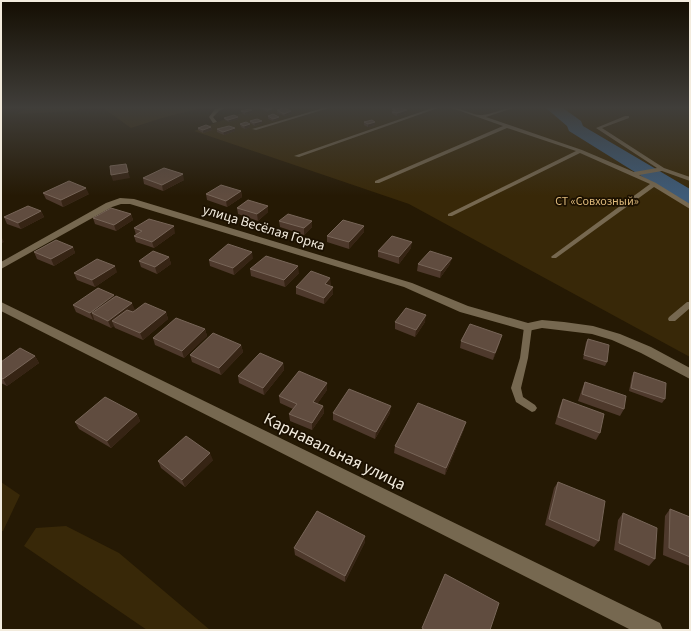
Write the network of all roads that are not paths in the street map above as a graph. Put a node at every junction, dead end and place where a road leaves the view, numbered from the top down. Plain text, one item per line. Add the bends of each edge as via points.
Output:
1 (351, 137) edge
2 (480, 137) edge
3 (540, 137) edge
4 (613, 137) edge
5 (580, 151) junction
6 (297, 156) dead end
7 (662, 169) junction
8 (632, 174) junction
9 (690, 179) edge
10 (377, 182) dead end
11 (654, 184) junction
12 (690, 207) edge
13 (450, 215) dead end
14 (554, 257) dead end
15 (1, 266) edge
16 (690, 304) edge
17 (1, 306) edge
18 (672, 318) dead end
19 (528, 327) junction
20 (690, 374) edge
21 (532, 408) dead end
22 (653, 630) edge

1 - 6 lane
2 - 10 lane
3 - 5 lane
4 - 7 lane
5 - 8 lane
5 - 13 lane
7 - 8 lane
7 - 9 lane
8 - 11 lane
11 - 12 lane
11 - 14 lane
15 - 19 street, улица Весёлая Горка via 109,204 131,201 408,285 464,309
16 - 18 lane
17 - 22 street, Карнавальная улица
19 - 20 street via 542,324 592,330 646,350
19 - 21 lane via 524,358 516,388 519,398

